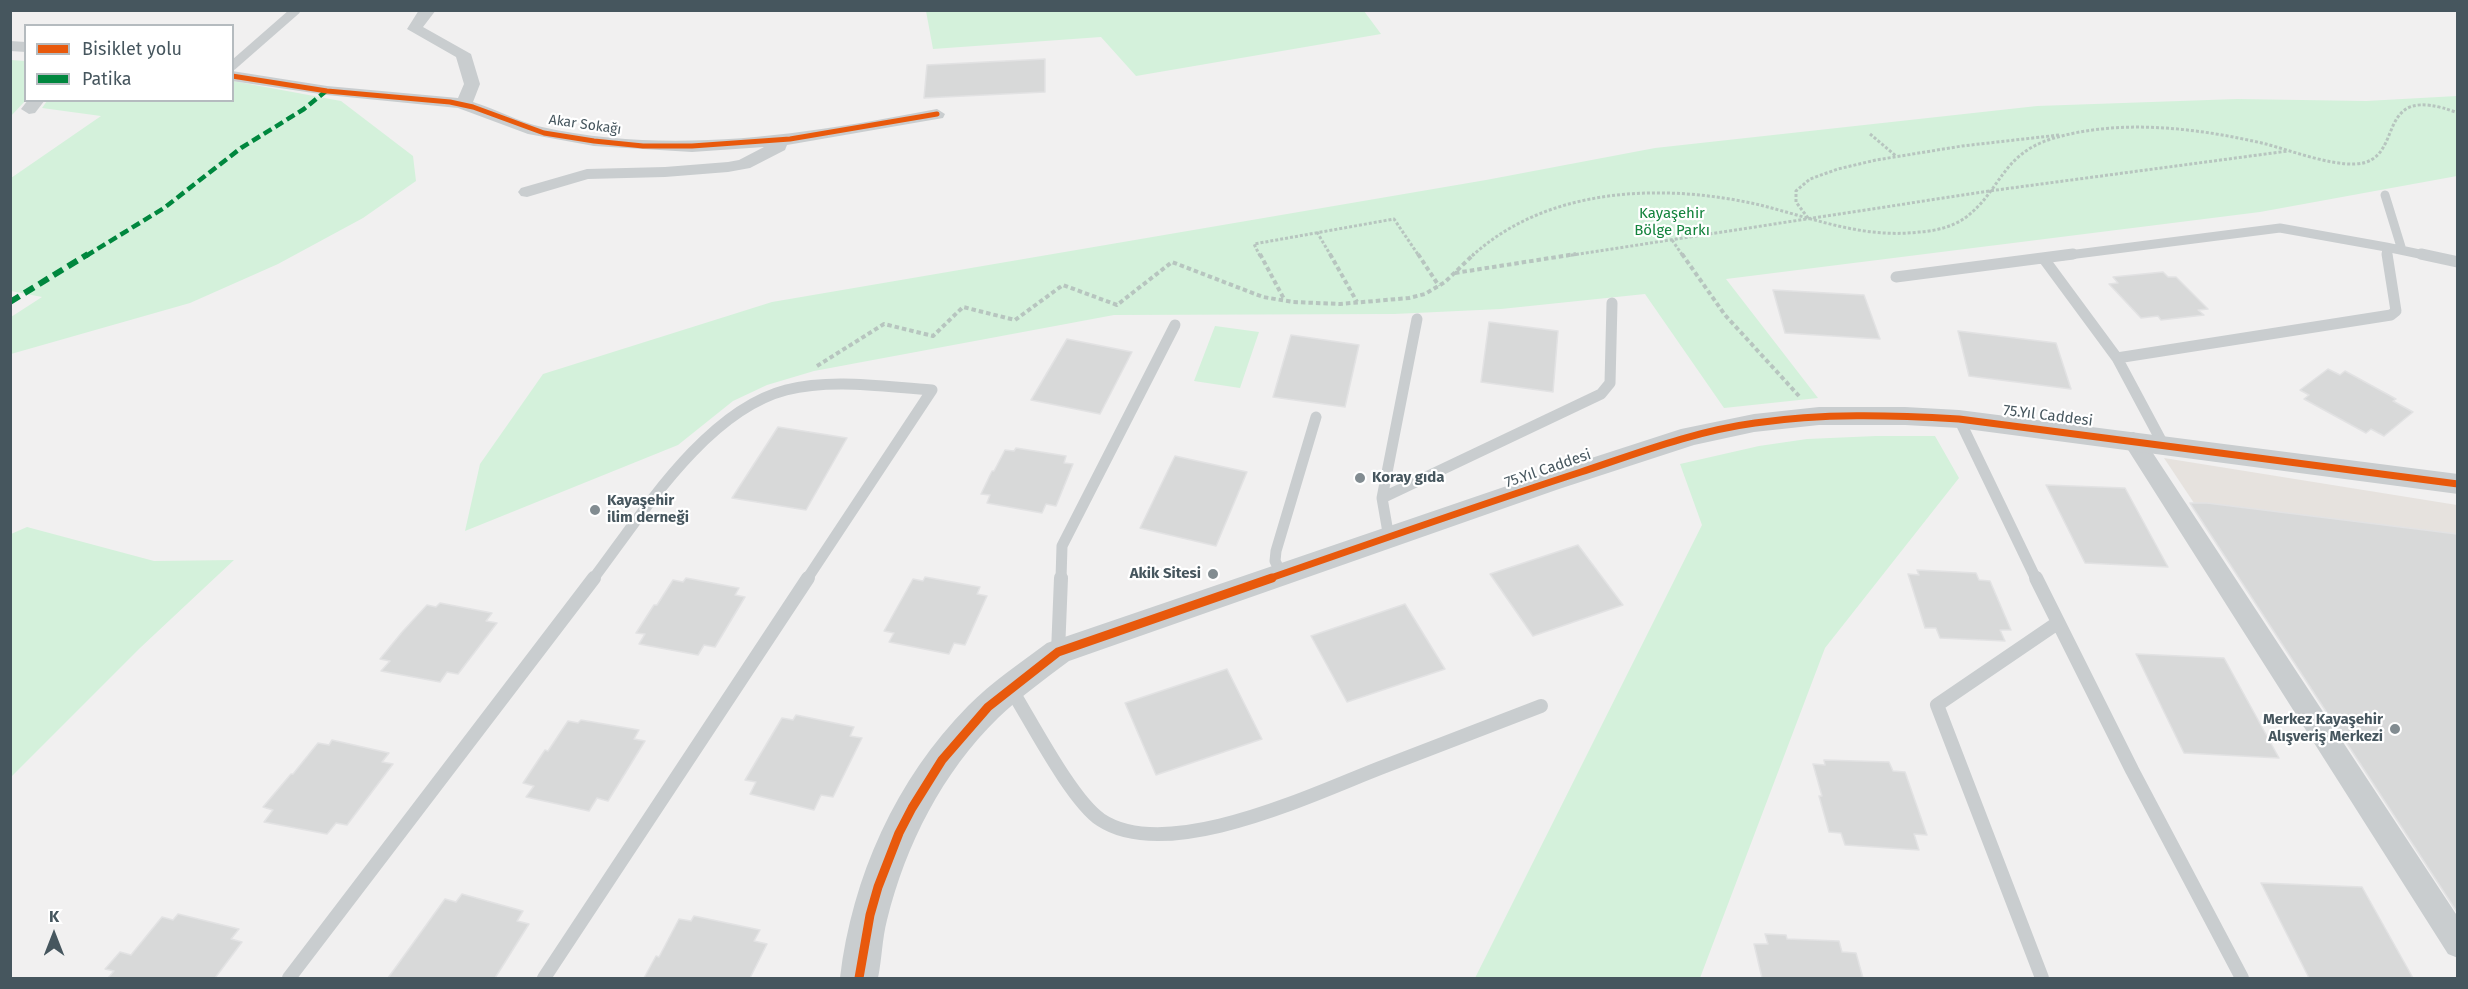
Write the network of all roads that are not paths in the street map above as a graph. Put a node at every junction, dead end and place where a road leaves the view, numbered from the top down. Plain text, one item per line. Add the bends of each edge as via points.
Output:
1 (296, 10) edge
2 (429, 10) edge
3 (234, 64) edge
4 (234, 76) edge
5 (464, 105) junction
6 (937, 114) dead end
7 (794, 138) junction
8 (527, 192) dead end
9 (2385, 195) dead end
10 (2386, 247) junction
11 (2402, 250) junction
12 (2044, 259) junction
13 (2457, 262) edge
14 (1896, 277) dead end
15 (1612, 303) dead end
16 (1417, 320) dead end
17 (1175, 325) dead end
18 (2116, 358) junction
19 (1316, 417) dead end
20 (1959, 419) junction
21 (2133, 440) junction
22 (2163, 444) junction
23 (2457, 484) edge
24 (1382, 498) junction
25 (1389, 538) junction
26 (1282, 575) junction
27 (2056, 624) junction
28 (1058, 652) junction
29 (1011, 688) junction
30 (1541, 705) dead end
31 (2457, 944) edge
32 (289, 978) edge
33 (544, 978) edge
34 (859, 978) edge
35 (2042, 978) edge
36 (2242, 978) edge

1 - 3 lane
2 - 5 street via 415,29 463,54 472,84
4 - 5 street, Akar Sokağı via 326,91
5 - 7 street, Akar Sokağı via 543,133 636,146 721,147
6 - 7 street, Akar Sokağı
7 - 8 street via 744,164 587,174
9 - 11 lane
10 - 11 lane
10 - 12 lane via 2280,228
10 - 18 lane via 2396,311 2391,315
11 - 13 lane
12 - 14 lane
12 - 18 lane
15 - 24 lane via 1610,383 1601,394
16 - 24 lane
17 - 28 lane via 1062,546
18 - 22 lane
19 - 26 lane via 1276,551 1275,561
20 - 21 street, 75.Yıl Caddesi
20 - 25 street, 75.Yıl Caddesi via 1819,416 1754,423 1691,436
20 - 27 lane
21 - 22 street, 75.Yıl Caddesi
21 - 31 street
22 - 23 street, 75.Yıl Caddesi
24 - 25 lane
25 - 26 street, 75.Yıl Caddesi
26 - 28 street, 75.Yıl Caddesi
27 - 35 lane via 1937,705
27 - 36 lane
28 - 29 street, 75.Yıl Caddesi
29 - 30 lane via 1082,800 1101,820 1130,831 1207,829 1249,819
29 - 34 street, 75.Yıl Caddesi via 981,714 941,759 912,806 883,870 869,917
32 - 33 lane via 685,459 718,427 770,395 804,387 932,390

